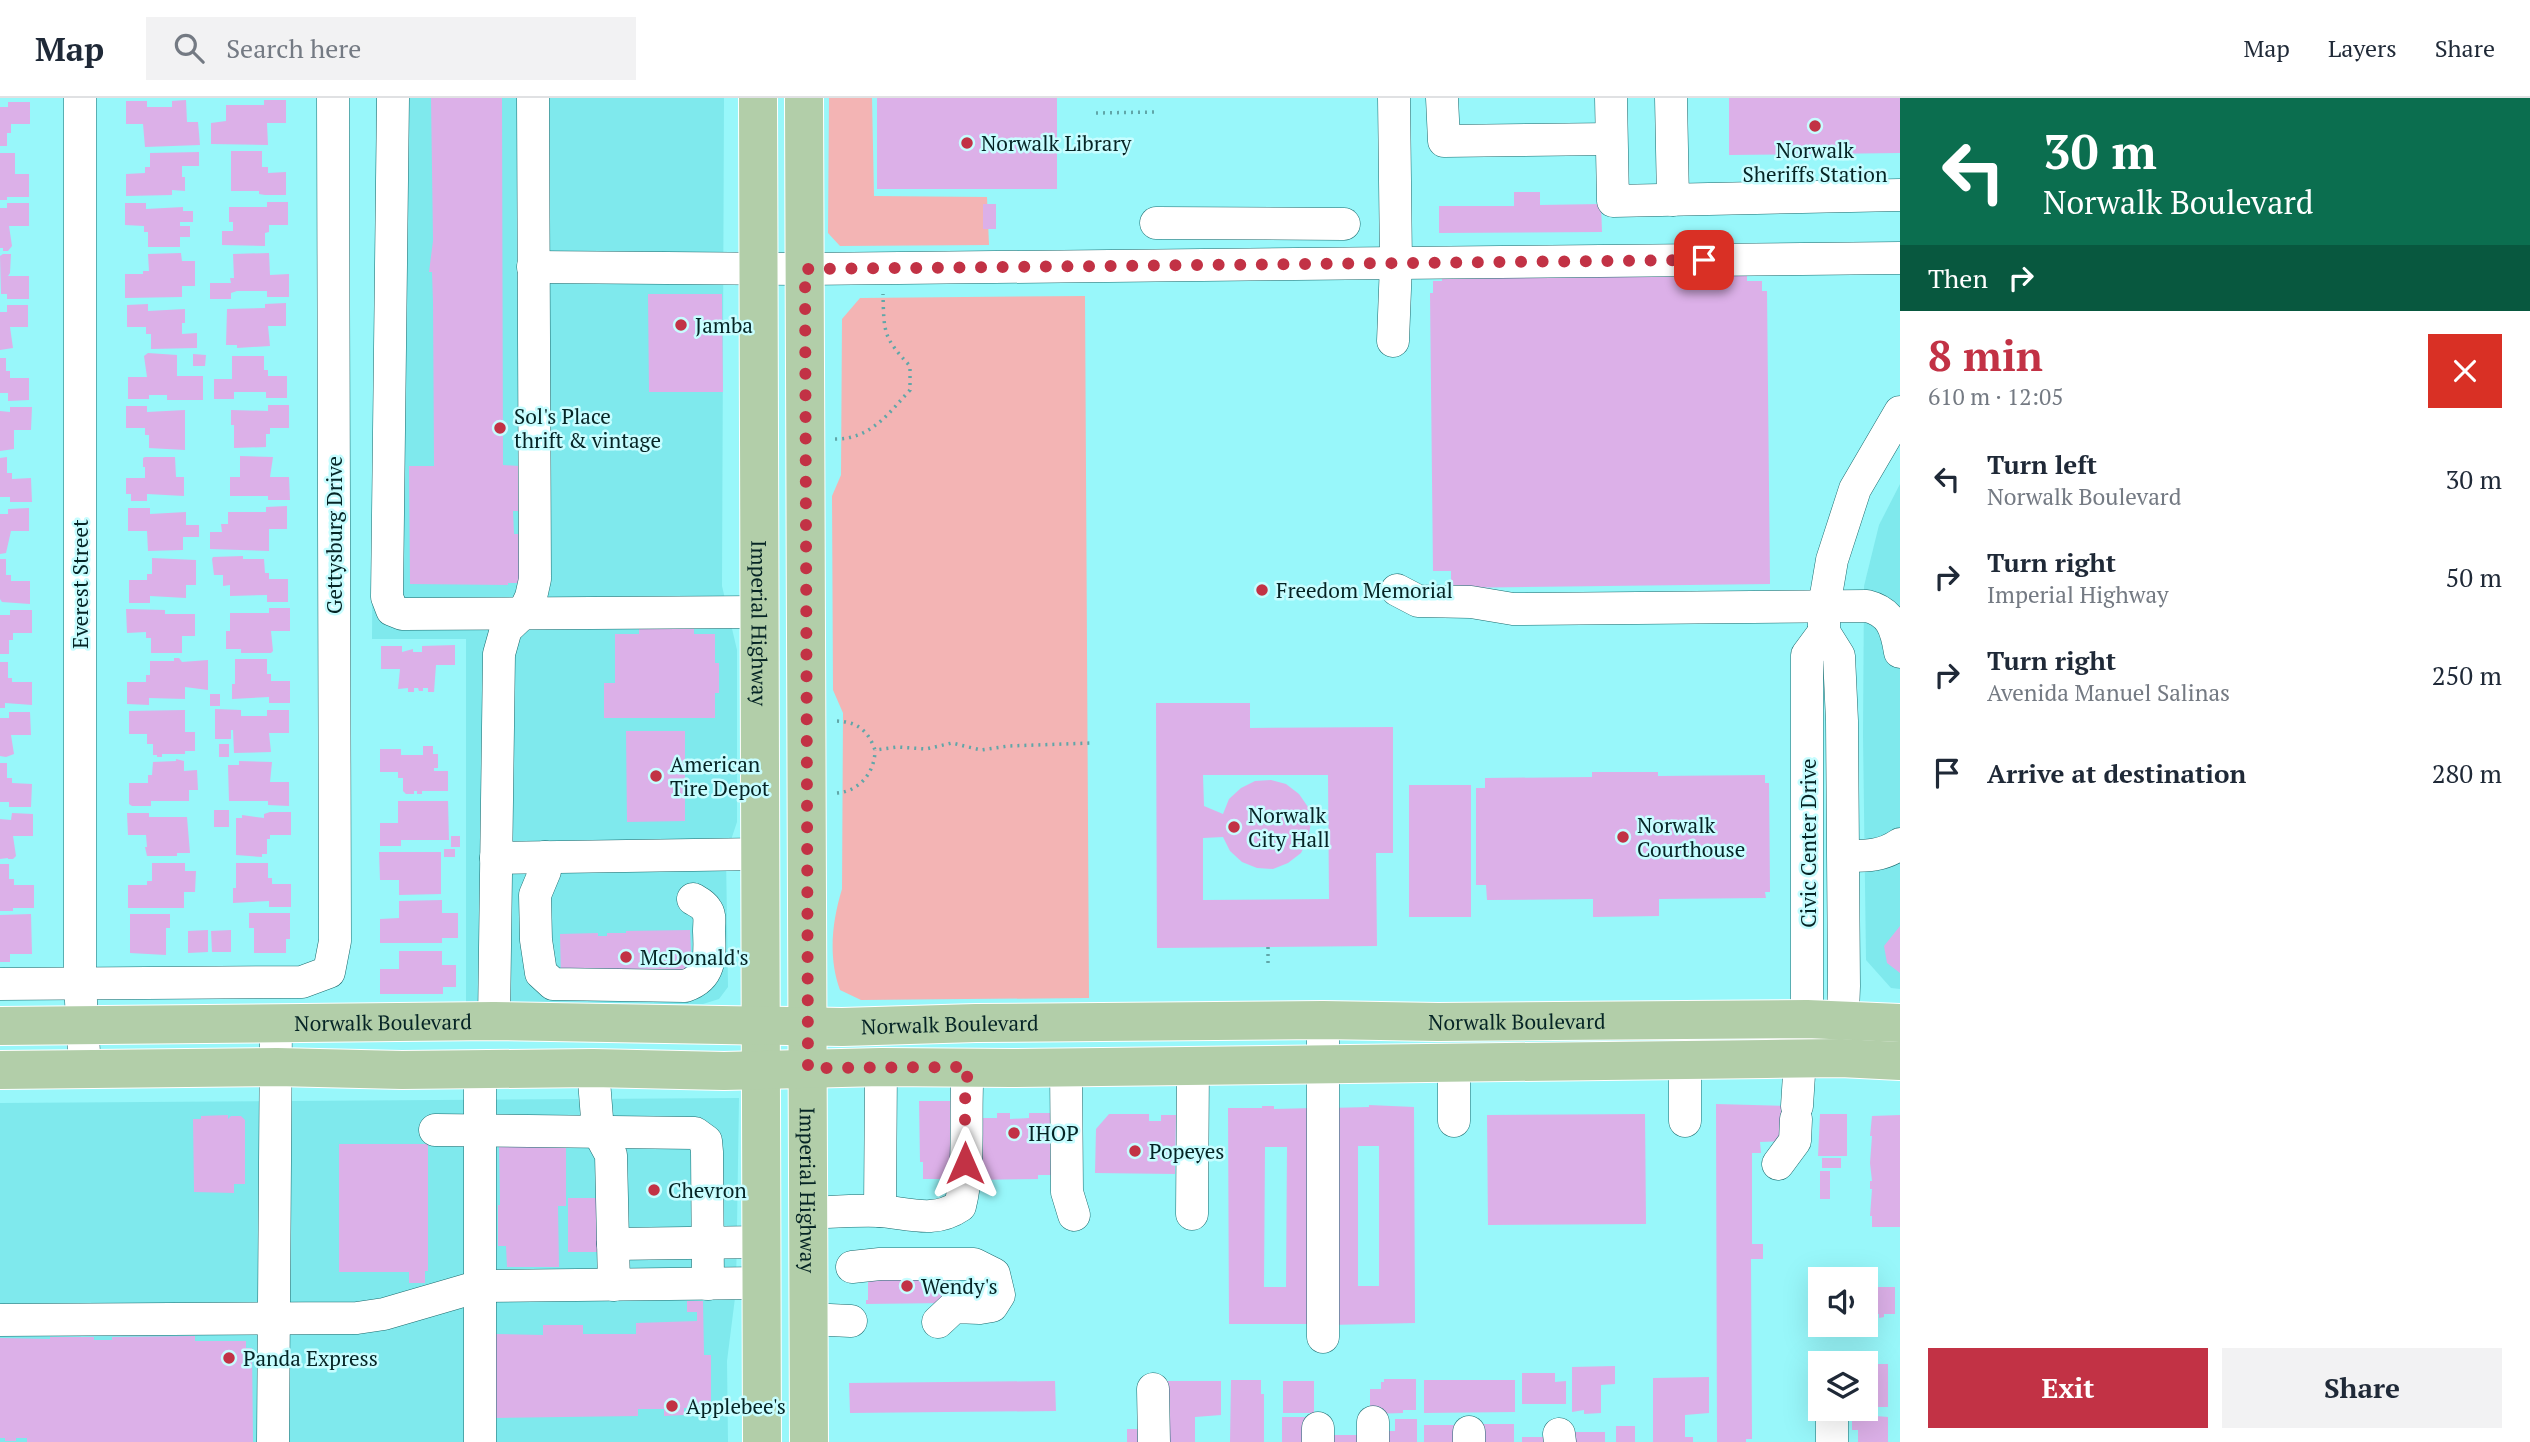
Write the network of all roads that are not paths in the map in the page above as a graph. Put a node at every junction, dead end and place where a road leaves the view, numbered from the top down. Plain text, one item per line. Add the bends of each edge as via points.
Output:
1 (80, 98) edge
2 (333, 98) edge
3 (393, 98) edge
4 (533, 98) edge
5 (758, 98) edge
6 (804, 98) edge
7 (1394, 98) edge
8 (1442, 98) edge
9 (1611, 98) edge
10 (1671, 98) edge
11 (1611, 139) junction
12 (1900, 195) edge
13 (1672, 200) junction
14 (1156, 223) dead end
15 (1344, 224) dead end
16 (1900, 258) edge
17 (1396, 263) junction
18 (534, 267) junction
19 (759, 269) junction
20 (805, 269) junction
21 (1393, 341) dead end
22 (1900, 412) edge
23 (1397, 590) dead end
24 (524, 612) junction
25 (760, 612) junction
26 (1824, 620) junction
27 (1900, 652) edge
28 (1900, 845) edge
29 (761, 854) junction
30 (1843, 856) junction
31 (496, 858) junction
32 (545, 864) junction
33 (693, 899) dead end
34 (0, 984) edge
35 (80, 984) junction
36 (1323, 1020) junction
37 (1825, 1020) junction
38 (494, 1021) junction
39 (276, 1023) junction
40 (1900, 1023) edge
41 (83, 1025) junction
42 (0, 1026) edge
43 (762, 1026) junction
44 (808, 1026) junction
45 (1800, 1059) junction
46 (1841, 1059) junction
47 (1685, 1060) junction
48 (1900, 1061) edge
49 (1454, 1063) junction
50 (1323, 1065) junction
51 (881, 1066) junction
52 (1193, 1066) junction
53 (277, 1067) junction
54 (968, 1067) junction
55 (593, 1068) junction
56 (808, 1068) junction
57 (480, 1069) junction
58 (762, 1069) junction
59 (0, 1070) edge
60 (85, 1070) junction
61 (1454, 1121) dead end
62 (1685, 1121) dead end
63 (480, 1129) junction
64 (435, 1130) dead end
65 (598, 1131) junction
66 (1778, 1164) dead end
67 (880, 1211) junction
68 (808, 1213) junction
69 (1192, 1214) dead end
70 (762, 1242) junction
71 (708, 1243) junction
72 (613, 1244) junction
73 (852, 1266) dead end
74 (762, 1283) junction
75 (708, 1284) junction
76 (614, 1285) junction
77 (480, 1286) junction
78 (274, 1318) junction
79 (808, 1319) junction
80 (0, 1320) edge
81 (851, 1321) dead end
82 (938, 1322) dead end
83 (1323, 1337) dead end
84 (1153, 1389) dead end
85 (1832, 1421) edge
86 (273, 1442) edge
87 (480, 1442) edge
88 (762, 1442) edge
89 (808, 1442) edge
90 (1154, 1442) edge
91 (1832, 1442) edge

1 - 35 street, Everest Street
2 - 35 street, Gettysburg Drive via 335,941 329,972 302,982
3 - 24 street via 387,597 392,610 402,614
4 - 18 street
5 - 19 main road, Imperial Highway
6 - 20 main road, Imperial Highway
7 - 17 street
8 - 11 street via 1444,141
9 - 11 street
10 - 13 street
11 - 13 street via 1613,201
12 - 13 street
14 - 15 street
16 - 17 street
17 - 20 street
17 - 21 street
18 - 19 street
18 - 24 street via 535,579
19 - 20 street
19 - 25 main road, Imperial Highway
20 - 44 main road, Imperial Highway
22 - 26 street, Civic Center Drive via 1854,489 1832,560
23 - 26 street via 1418,601 1513,609
24 - 25 street
24 - 31 street via 506,629 499,654
25 - 29 main road, Imperial Highway
26 - 27 street via 1867,606 1881,609 1891,622
26 - 30 street, Civic Center Drive via 1839,656
26 - 37 street, Civic Center Drive via 1807,655
28 - 30 street via 1873,856
29 - 32 street
29 - 43 main road, Imperial Highway
30 - 37 street, Civic Center Drive
31 - 32 street
31 - 38 street
32 - 33 street via 535,895 536,940 544,977 560,986 693,984 710,963 709,914
34 - 35 street
35 - 41 street, Everest Street
36 - 37 main road, Norwalk Boulevard
36 - 44 main road, Norwalk Boulevard
36 - 50 street
37 - 40 main road, Norwalk Boulevard
37 - 45 street, Civic Center Drive
37 - 46 street, Civic Center Drive
38 - 39 main road, Norwalk Boulevard
38 - 43 main road, Norwalk Boulevard
39 - 41 main road, Norwalk Boulevard
39 - 53 street
41 - 42 main road, Norwalk Boulevard
41 - 60 street, Everest Street
43 - 44 main road, Norwalk Boulevard
43 - 58 main road, Imperial Highway
44 - 56 main road, Imperial Highway
45 - 46 main road, Norwalk Boulevard
45 - 47 main road, Norwalk Boulevard
45 - 66 street, Civic Center Drive via 1795,1141
46 - 48 main road, Norwalk Boulevard
47 - 49 main road, Norwalk Boulevard
47 - 62 street
49 - 50 main road, Norwalk Boulevard
49 - 61 street
50 - 52 main road, Norwalk Boulevard
50 - 83 street
51 - 54 main road, Norwalk Boulevard
51 - 56 main road, Norwalk Boulevard
51 - 67 street
52 - 54 main road, Norwalk Boulevard
52 - 69 street
53 - 57 main road, Norwalk Boulevard
53 - 60 main road, Norwalk Boulevard
53 - 78 street
54 - 67 street via 965,1187 960,1206 947,1215
55 - 57 main road, Norwalk Boulevard
55 - 58 main road, Norwalk Boulevard
55 - 65 street
56 - 58 main road, Norwalk Boulevard
56 - 68 main road, Imperial Highway
57 - 63 street
58 - 70 main road, Imperial Highway
59 - 60 main road, Norwalk Boulevard
63 - 64 street
63 - 65 street
63 - 77 street
65 - 71 street via 695,1133 706,1142
65 - 72 street via 611,1155
67 - 68 street
68 - 79 main road, Imperial Highway
70 - 71 street
70 - 74 main road, Imperial Highway
71 - 72 street
71 - 75 street
72 - 76 street
73 - 82 street via 974,1264 993,1274 999,1295 992,1306 954,1307
74 - 75 street
74 - 88 main road, Imperial Highway
75 - 76 street
76 - 77 street
77 - 78 street via 384,1314
77 - 87 street
78 - 80 street
78 - 86 street
79 - 81 street
79 - 89 main road, Imperial Highway
84 - 90 street
85 - 91 street

